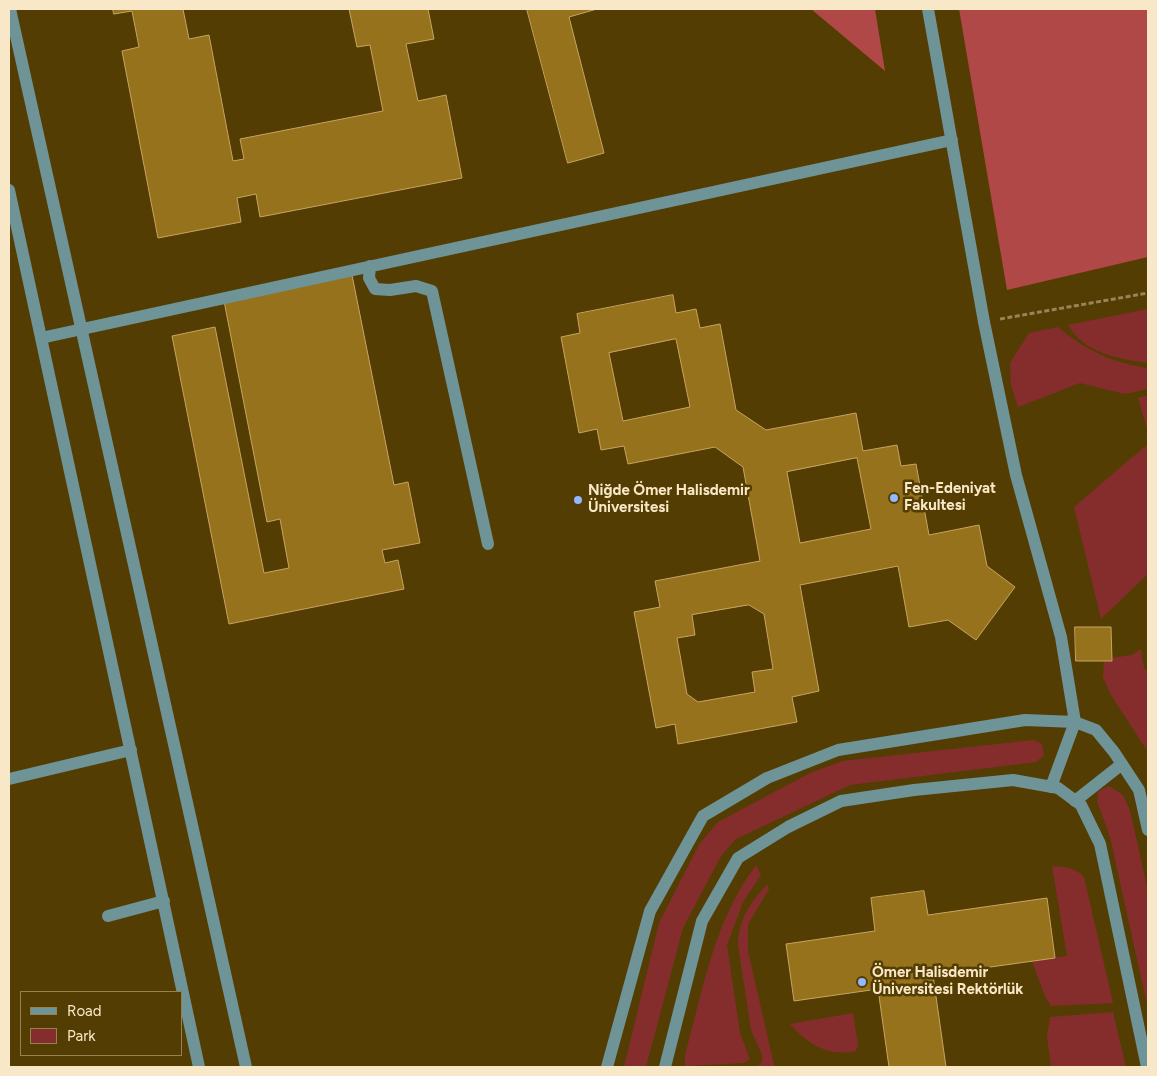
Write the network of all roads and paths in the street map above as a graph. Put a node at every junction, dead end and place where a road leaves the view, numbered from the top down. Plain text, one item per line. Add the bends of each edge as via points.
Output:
1 (10, 9) edge
2 (928, 9) edge
3 (952, 140) junction
4 (9, 190) edge
5 (370, 266) junction
6 (1148, 293) edge
7 (984, 322) junction
8 (81, 329) junction
9 (41, 338) junction
10 (488, 544) dead end
11 (1075, 722) junction
12 (131, 750) junction
13 (1122, 764) junction
14 (9, 779) edge
15 (1051, 787) junction
16 (1075, 801) junction
17 (1148, 830) edge
18 (164, 901) junction
19 (108, 916) dead end
20 (199, 1067) edge
21 (246, 1067) edge
22 (607, 1067) edge
23 (665, 1067) edge
24 (1147, 1067) edge

1 - 8 street
2 - 3 street
3 - 5 street
3 - 7 street
4 - 9 street
5 - 8 street
5 - 10 street via 369,278 375,289 416,286 432,291
6 - 7 path
7 - 11 street via 1016,476 1061,637
8 - 9 street
8 - 21 street
9 - 12 street
11 - 13 street via 1096,730
11 - 15 street
11 - 22 street via 1024,720 838,750 767,778 703,816 650,911
12 - 14 street
12 - 18 street
13 - 16 street
13 - 17 street via 1139,790
15 - 16 street via 1058,788
15 - 23 street via 1014,780 841,801 788,827 738,858 702,921
16 - 24 street via 1081,805 1100,844
18 - 19 street
18 - 20 street

